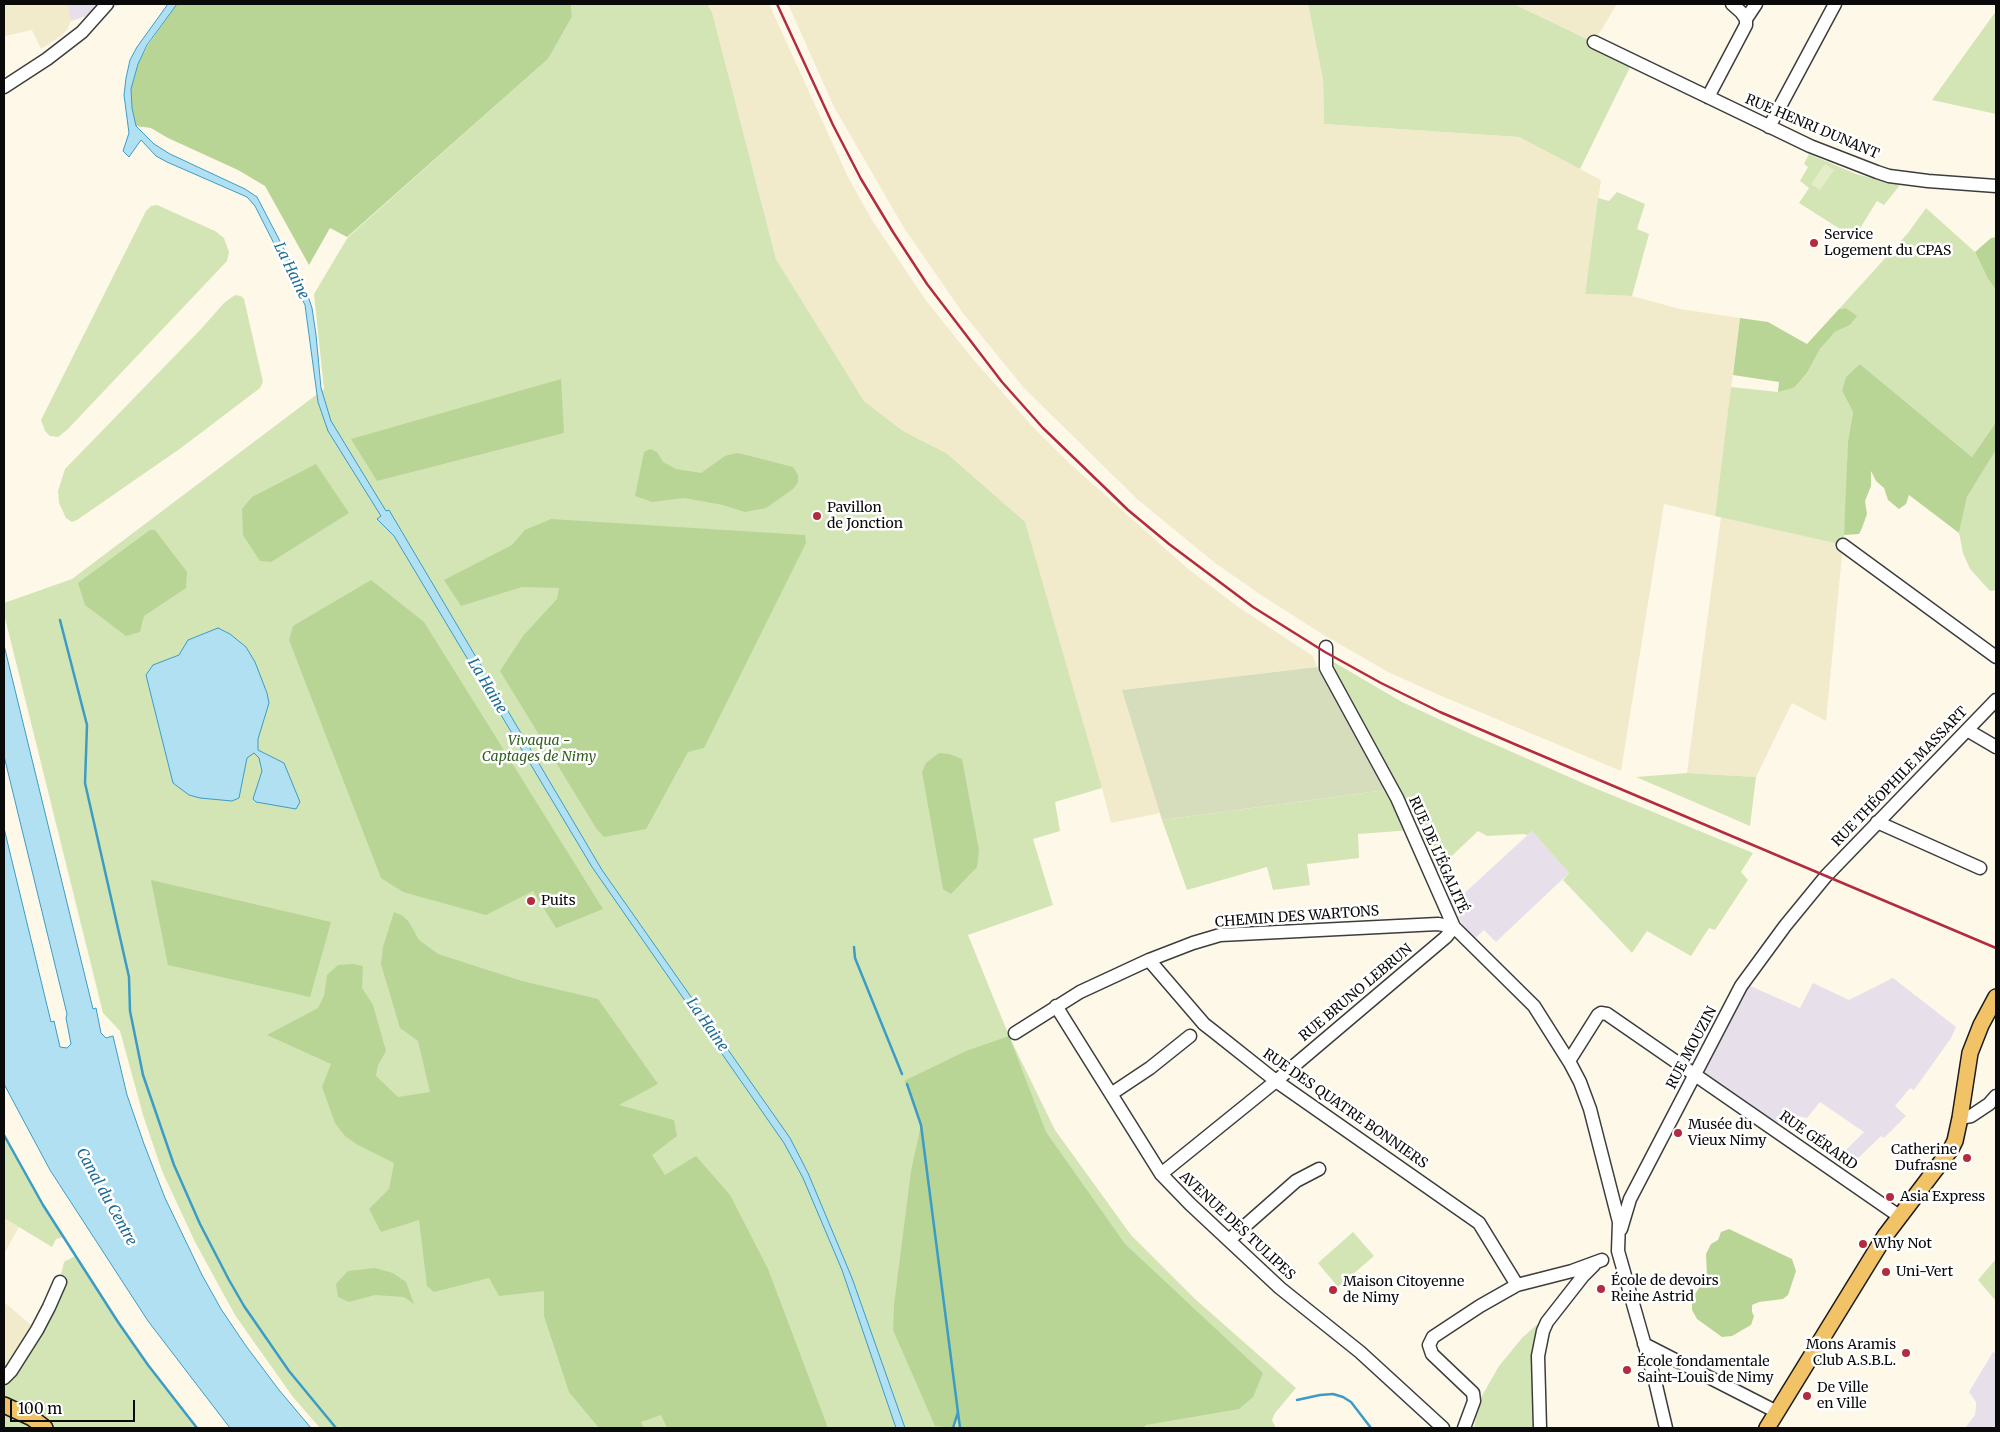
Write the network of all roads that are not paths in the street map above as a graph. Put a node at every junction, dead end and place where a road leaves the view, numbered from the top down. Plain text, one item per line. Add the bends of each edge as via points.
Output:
1 (108, 4) edge
2 (1732, 4) edge
3 (1756, 4) edge
4 (1835, 4) edge
5 (1746, 19) junction
6 (1594, 42) dead end
7 (4, 87) edge
8 (1708, 97) junction
9 (1769, 127) junction
10 (1996, 186) edge
11 (1843, 544) dead end
12 (1326, 647) dead end
13 (1996, 657) edge
14 (1996, 700) edge
15 (1967, 730) junction
16 (1996, 746) edge
17 (1877, 822) junction
18 (1980, 868) dead end
19 (1826, 876) joint
20 (1454, 927) junction
21 (1149, 960) junction
22 (1996, 997) edge
23 (1056, 1006) junction
24 (1015, 1033) dead end
25 (1190, 1036) dead end
26 (1569, 1061) junction
27 (1694, 1075) junction
28 (1276, 1081) junction
29 (1111, 1094) junction
30 (1996, 1096) edge
31 (1960, 1118) junction
32 (1319, 1169) dead end
33 (1161, 1174) junction
34 (1899, 1216) junction
35 (1229, 1240) junction
36 (1618, 1251) junction
37 (1602, 1260) junction
38 (60, 1282) dead end
39 (1517, 1285) junction
40 (1644, 1344) junction
41 (4, 1378) edge
42 (4, 1406) edge
43 (1777, 1412) junction
44 (45, 1428) edge
45 (1443, 1428) edge
46 (1464, 1428) edge
47 (1540, 1428) edge
48 (1666, 1428) edge
49 (1767, 1428) edge

1 - 7 street via 82,32 47,60
2 - 5 street
3 - 5 street
4 - 9 street
5 - 8 street via 1746,25
6 - 8 street, RUE HENRI DUNANT
8 - 9 street, RUE HENRI DUNANT
9 - 10 street, RUE HENRI DUNANT via 1889,176
11 - 13 street
12 - 20 street, RUE DE L'ÉGALITÉ via 1326,668 1397,798
14 - 15 street, RUE THÉOPHILE MASSART
15 - 16 street
15 - 17 street, RUE THÉOPHILE MASSART
17 - 18 street
17 - 19 street, RUE THÉOPHILE MASSART
19 - 27 street, RUE MOUZIN via 1741,986
20 - 21 street, CHEMIN DES WARTONS via 1438,924 1220,936
20 - 26 street, RUE DE L'ÉGALITÉ via 1534,1006
20 - 28 street, RUE BRUNO LEBRUN
21 - 23 street, CHEMIN DES WARTONS
21 - 28 street, RUE DES QUATRE BONNIERS via 1204,1024
22 - 31 main road via 1970,1053
23 - 24 street, CHEMIN DES WARTONS
23 - 29 street, AVENUE DES TULIPES
25 - 29 street
26 - 27 street, RUE GÉRARD via 1598,1015 1604,1013
26 - 36 street, RUE DE L'ÉGALITÉ via 1590,1109 1619,1222
27 - 34 street, RUE GÉRARD
27 - 36 street, RUE MOUZIN via 1630,1199
28 - 33 street, RUE BRUNO LEBRUN
28 - 39 street, RUE DES QUATRE BONNIERS via 1480,1223
29 - 33 street, AVENUE DES TULIPES
30 - 31 street via 1971,1116
31 - 34 main road via 1951,1149
32 - 35 street via 1296,1181
33 - 35 street, AVENUE DES TULIPES
34 - 43 main road
35 - 45 street, AVENUE DES TULIPES via 1280,1288 1382,1371
36 - 37 street
36 - 40 street
37 - 39 street
37 - 47 street via 1583,1276 1543,1331 1538,1356
38 - 41 street via 37,1330
39 - 46 street via 1436,1334 1429,1345 1432,1354 1473,1393 1474,1401
40 - 43 street
40 - 48 street
42 - 44 main road via 32,1418
43 - 49 main road

